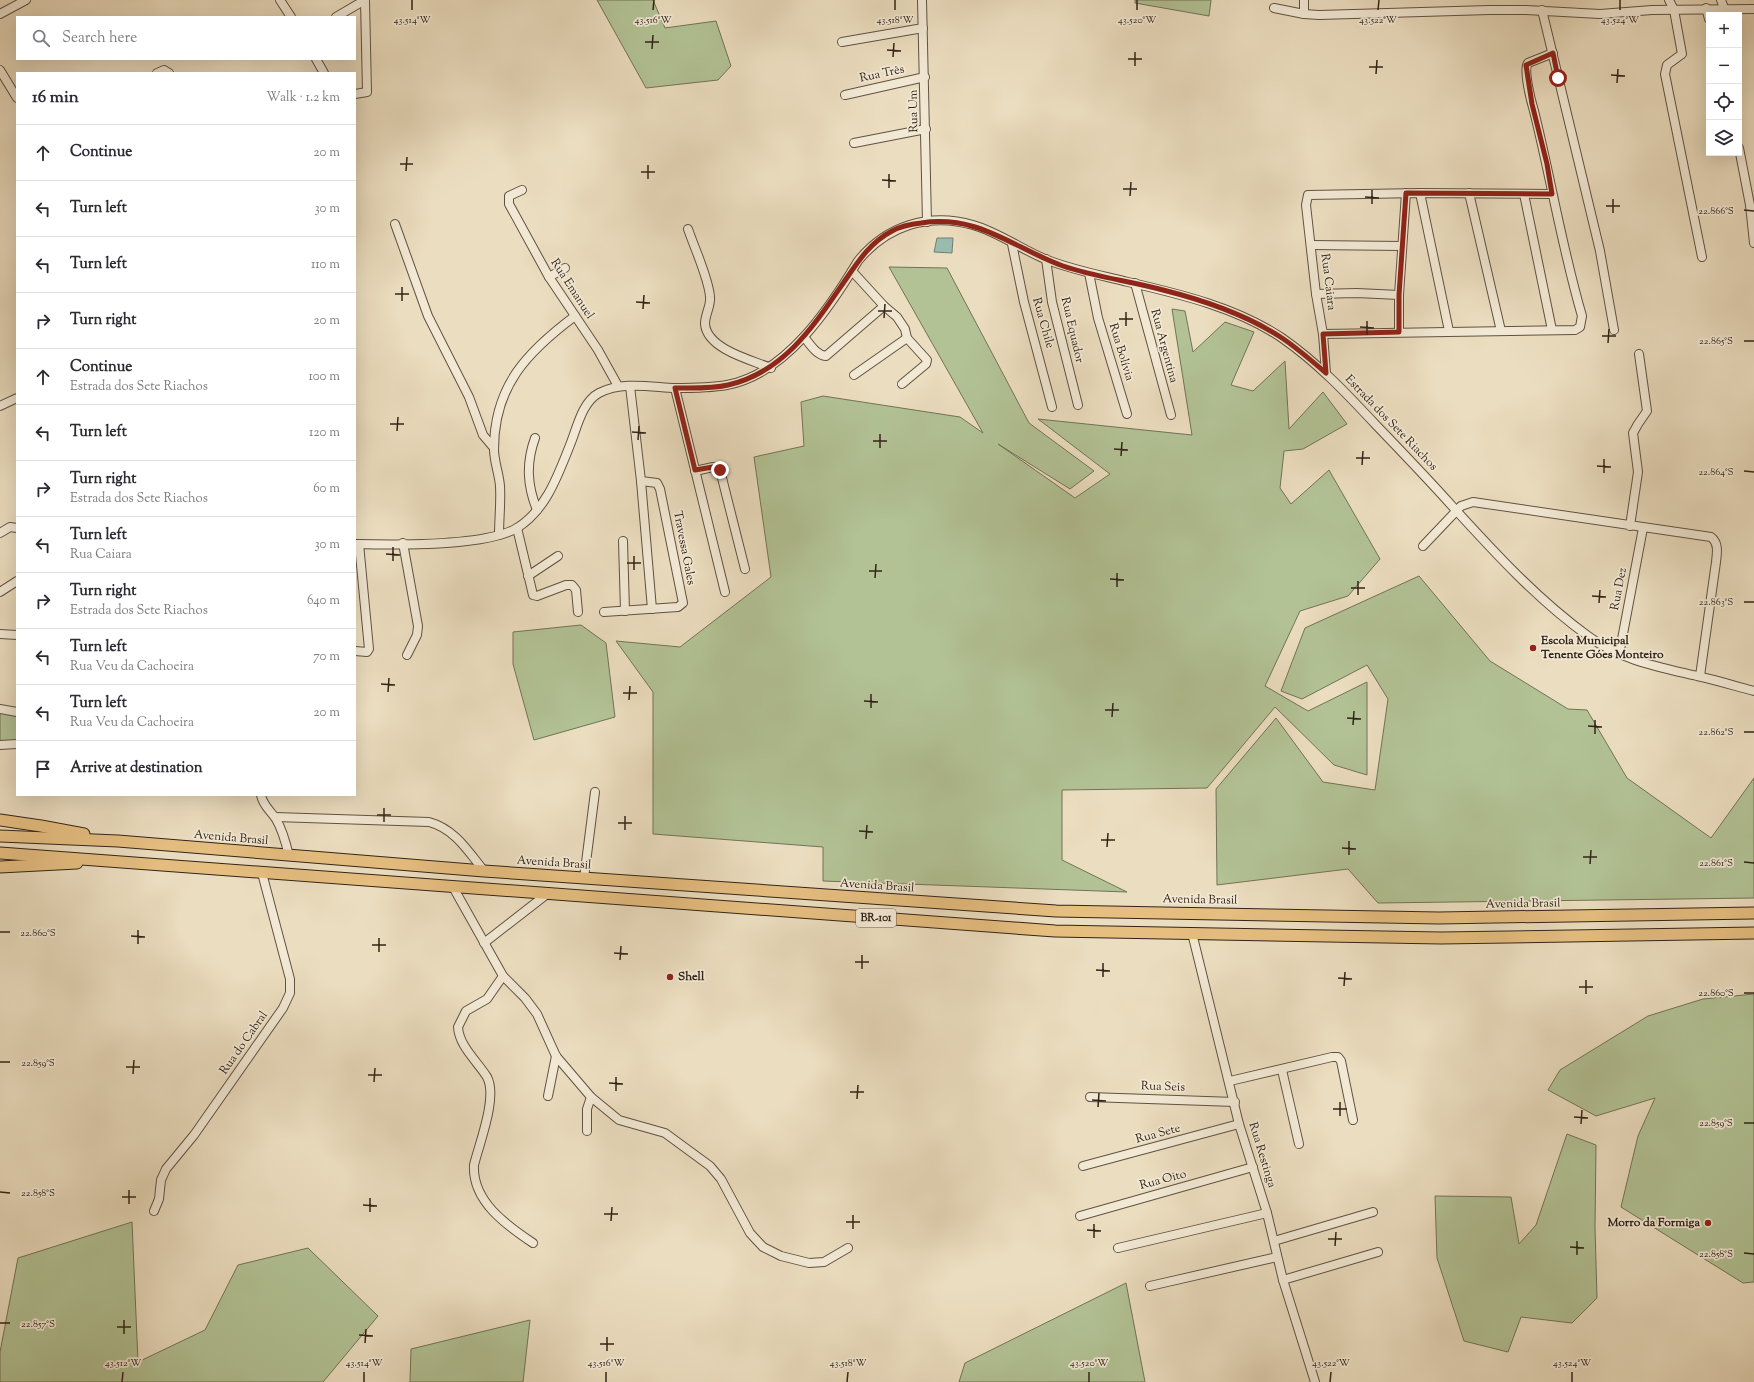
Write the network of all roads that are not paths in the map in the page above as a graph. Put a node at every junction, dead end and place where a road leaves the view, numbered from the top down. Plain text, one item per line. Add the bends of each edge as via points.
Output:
1 (26, 0) edge
2 (280, 0) edge
3 (365, 0) edge
4 (922, 0) edge
5 (1304, 0) edge
6 (1669, 0) edge
7 (1722, 4) edge
8 (1274, 8) dead end
9 (1706, 8) junction
10 (1754, 9) edge
11 (1542, 10) junction
12 (1674, 10) junction
13 (1707, 12) edge
14 (0, 14) edge
15 (1304, 14) junction
16 (290, 16) edge
17 (338, 16) edge
18 (923, 28) junction
19 (842, 42) dead end
20 (1553, 53) junction
21 (317, 60) edge
22 (0, 70) edge
23 (323, 72) edge
24 (925, 77) junction
25 (356, 94) edge
26 (845, 95) dead end
27 (16, 96) edge
28 (926, 129) junction
29 (854, 143) dead end
30 (1741, 156) edge
31 (522, 190) dead end
32 (1406, 193) junction
33 (1420, 193) junction
34 (1469, 193) junction
35 (1524, 194) junction
36 (1552, 194) junction
37 (927, 222) junction
38 (395, 224) dead end
39 (688, 229) dead end
40 (1754, 243) edge
41 (1012, 244) junction
42 (1311, 245) junction
43 (1402, 246) junction
44 (1702, 257) dead end
45 (1046, 259) junction
46 (565, 268) dead end
47 (852, 271) junction
48 (1089, 273) junction
49 (549, 277) junction
50 (1135, 283) junction
51 (1316, 294) junction
52 (1399, 295) junction
53 (884, 306) junction
54 (575, 316) junction
55 (1552, 330) junction
56 (1614, 330) dead end
57 (1449, 331) junction
58 (1501, 331) junction
59 (1399, 332) junction
60 (1323, 334) junction
61 (804, 337) junction
62 (907, 338) junction
63 (1639, 354) dead end
64 (771, 368) junction
65 (1326, 373) junction
66 (854, 375) dead end
67 (902, 384) dead end
68 (618, 386) junction
69 (630, 386) junction
70 (675, 388) junction
71 (16, 398) edge
72 (1078, 405) dead end
73 (0, 406) edge
74 (1052, 407) dead end
75 (1127, 414) dead end
76 (1170, 415) dead end
77 (535, 438) dead end
78 (494, 448) junction
79 (695, 470) junction
80 (641, 480) junction
81 (537, 510) junction
82 (1457, 510) junction
83 (1630, 526) junction
84 (13, 527) edge
85 (517, 528) junction
86 (1643, 528) junction
87 (0, 533) edge
88 (499, 535) junction
89 (623, 541) dead end
90 (403, 543) junction
91 (357, 544) edge
92 (1423, 546) dead end
93 (558, 556) dead end
94 (745, 569) dead end
95 (528, 576) junction
96 (16, 582) edge
97 (0, 592) edge
98 (725, 592) dead end
99 (652, 609) junction
100 (625, 611) junction
101 (578, 612) dead end
102 (604, 612) dead end
103 (0, 634) edge
104 (16, 635) edge
105 (356, 652) edge
106 (407, 655) dead end
107 (1619, 655) junction
108 (1700, 676) junction
109 (1754, 691) edge
110 (0, 709) edge
111 (16, 712) edge
112 (16, 744) edge
113 (0, 745) edge
114 (595, 792) dead end
115 (261, 796) edge
116 (275, 817) junction
117 (0, 820) edge
118 (0, 836) edge
119 (118, 842) junction
120 (0, 852) edge
121 (289, 856) junction
122 (127, 861) junction
123 (0, 867) edge
124 (484, 871) junction
125 (262, 873) junction
126 (584, 878) junction
127 (453, 887) junction
128 (547, 894) junction
129 (1754, 913) edge
130 (1192, 933) junction
131 (1754, 933) edge
132 (484, 943) junction
133 (503, 976) junction
134 (556, 1056) junction
135 (1282, 1070) junction
136 (1230, 1081) junction
137 (548, 1096) dead end
138 (591, 1097) junction
139 (1090, 1097) dead end
140 (1234, 1102) junction
141 (1353, 1120) dead end
142 (1239, 1124) junction
143 (587, 1132) dead end
144 (1299, 1144) dead end
145 (1083, 1166) dead end
146 (1253, 1167) junction
147 (154, 1211) dead end
148 (1373, 1212) dead end
149 (1268, 1213) junction
150 (1080, 1216) dead end
151 (1274, 1241) junction
152 (533, 1243) dead end
153 (848, 1248) dead end
154 (1118, 1248) dead end
155 (1378, 1252) dead end
156 (1277, 1257) junction
157 (1283, 1280) junction
158 (1150, 1286) dead end
159 (1315, 1382) edge

1 - 14 street
2 - 16 street
3 - 17 street
3 - 25 street via 367,92
4 - 18 street, Rua Um
5 - 15 street
6 - 12 street
7 - 9 street
7 - 10 street
8 - 15 street
9 - 12 street
9 - 13 street
11 - 12 street via 1600,14
11 - 15 street
11 - 20 street
12 - 44 street via 1682,54 1668,65 1665,74
18 - 19 street
18 - 24 street, Rua Um
20 - 36 street via 1530,62 1526,68
20 - 56 street via 1600,251
21 - 23 street
22 - 27 street
24 - 26 street, Rua Três
24 - 28 street, Rua Um
28 - 29 street
28 - 37 street, Rua Um
30 - 40 street
31 - 49 street, Rua Emanuel via 510,196 508,204
32 - 33 street
32 - 42 street, Rua Caiara via 1308,195 1306,205
32 - 43 street
33 - 34 street
33 - 57 street
34 - 35 street
34 - 58 street
35 - 36 street
35 - 55 street
36 - 55 street via 1582,321 1580,327 1575,330
37 - 41 street, Estrada dos Sete Riachos via 973,225
37 - 47 street, Estrada dos Sete Riachos via 893,230 880,238 868,249
38 - 78 street via 428,316 469,397 483,435
39 - 64 street via 711,298 705,324 711,339 732,352
41 - 45 street, Estrada dos Sete Riachos
41 - 74 street, Rua Chile via 1024,302
42 - 43 street
42 - 51 street, Rua Caiara
43 - 52 street
45 - 48 street, Estrada dos Sete Riachos
45 - 72 street, Rua Equador via 1052,302
46 - 49 street
47 - 53 street
47 - 61 street, Estrada dos Sete Riachos
48 - 50 street, Estrada dos Sete Riachos
48 - 75 street, Rua Bolívia via 1098,318
49 - 54 street, Rua Emanuel
50 - 65 street, Estrada dos Sete Riachos via 1241,316 1282,338
50 - 76 street, Rua Argentina
51 - 52 street
51 - 60 street, Rua Caiara
52 - 59 street
53 - 61 street via 826,356 816,352
53 - 62 street via 897,317 905,329
54 - 68 street, Rua Emanuel via 602,356
54 - 78 street via 554,332 516,371 499,407
55 - 58 street
57 - 58 street
57 - 59 street
59 - 60 street
60 - 65 street, Rua Caiara
61 - 64 street, Estrada dos Sete Riachos
62 - 66 street
62 - 67 street via 927,360 926,364
63 - 83 street via 1647,411 1634,433 1638,472
64 - 70 street, Estrada dos Sete Riachos via 727,385
65 - 82 street, Estrada dos Sete Riachos
68 - 69 street, Estrada dos Sete Riachos
68 - 81 street, Estrada dos Sete Riachos via 597,394 586,406 550,491
69 - 70 street, Estrada dos Sete Riachos
69 - 80 street
70 - 79 street
71 - 73 street
77 - 81 street via 530,452 528,475
78 - 88 street via 500,489
79 - 94 street via 713,467 720,470
79 - 98 street
80 - 99 street
80 - 99 street, Travessa Gales via 657,483 660,489 683,603 678,607
81 - 85 street, Estrada dos Sete Riachos
82 - 83 street via 1464,504 1479,502
82 - 92 street
82 - 107 street, Estrada dos Sete Riachos via 1473,531 1542,600 1589,638
83 - 86 street
84 - 87 street
85 - 88 street, Estrada dos Sete Riachos
85 - 95 street
86 - 107 street, Rua Dez
86 - 108 street via 1711,537 1716,541 1716,562
88 - 90 street, Estrada dos Sete Riachos via 467,541
89 - 100 street
90 - 91 street, Estrada dos Sete Riachos
90 - 106 street via 418,626 417,635
91 - 105 street via 369,649 367,652
93 - 95 street
95 - 101 street via 532,594 537,596 572,585 576,590
96 - 97 street
99 - 100 street, Travessa Gales
100 - 102 street, Travessa Gales
103 - 104 street
107 - 108 street, Estrada dos Sete Riachos
108 - 109 street, Estrada dos Sete Riachos
110 - 111 street
112 - 113 street
114 - 126 street
115 - 116 street via 264,804
116 - 121 street via 282,829
116 - 124 street via 440,824 458,839
117 - 119 highway
118 - 119 highway, Avenida Brasil / BR-101
119 - 121 highway, Avenida Brasil / BR-101
120 - 122 highway, BR-101
121 - 124 highway, Avenida Brasil / BR-101
122 - 123 highway
122 - 125 highway, BR-101
124 - 126 highway, Avenida Brasil / BR-101
125 - 127 highway, BR-101
125 - 147 street, Rua do Cabral via 290,979 290,993 283,1008 218,1102 166,1169
126 - 129 highway, Avenida Brasil / BR-101 via 1056,911 1439,918
127 - 128 highway, BR-101
127 - 132 street
128 - 130 highway, BR-101 via 1055,931
128 - 132 street
130 - 131 highway, BR-101 via 1441,938
130 - 136 street, Rua Restinga
132 - 133 street
133 - 134 street via 532,1006
133 - 152 street via 487,999 463,1015 458,1027 463,1043 487,1078 490,1087 488,1118 473,1173 477,1188 489,1205 502,1220
134 - 137 street
134 - 138 street
135 - 136 street
135 - 141 street via 1332,1057 1339,1058
135 - 144 street
136 - 140 street, Rua Restinga
138 - 143 street via 587,1109
138 - 153 street via 619,1120 664,1133 710,1166 721,1179 750,1233 763,1247 781,1256 809,1263 824,1262
139 - 140 street, Rua Seis
140 - 142 street, Rua Restinga
142 - 145 street, Rua Sete
142 - 146 street, Rua Restinga
146 - 149 street, Rua Restinga
146 - 150 street, Rua Oito
148 - 151 street
149 - 151 street, Rua Restinga
149 - 154 street
151 - 156 street, Rua Restinga
155 - 157 street
156 - 157 street, Rua Restinga
156 - 158 street
157 - 159 street, Rua Restinga

